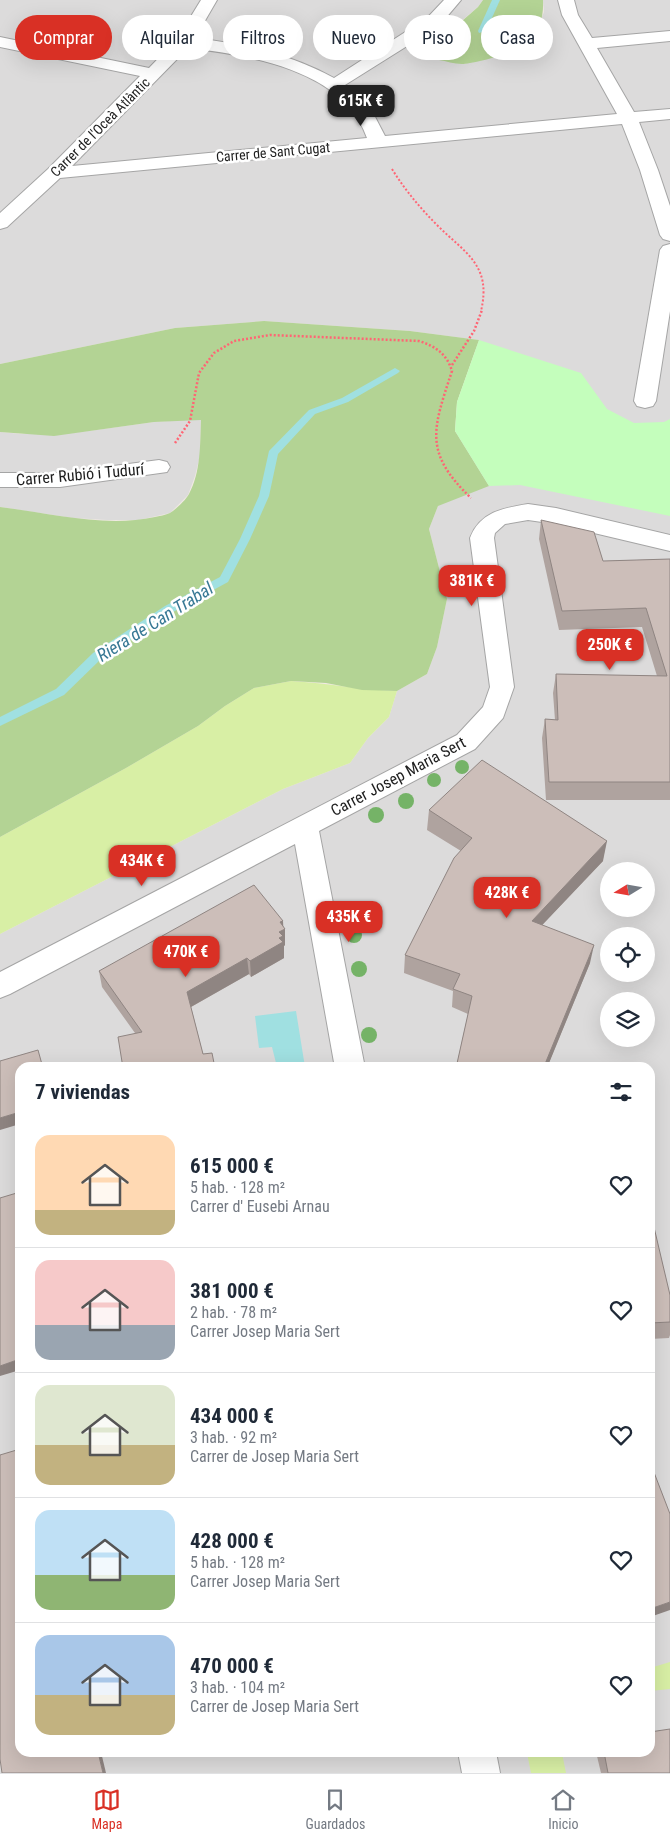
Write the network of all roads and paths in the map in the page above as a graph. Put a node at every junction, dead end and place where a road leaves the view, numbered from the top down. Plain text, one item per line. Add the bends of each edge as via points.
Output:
1 (209, 0) edge
2 (452, 0) edge
3 (566, 0) edge
4 (200, 15) edge
5 (670, 36) edge
6 (0, 42) edge
7 (586, 44) junction
8 (213, 45) edge
9 (167, 60) edge
10 (154, 74) junction
11 (334, 85) junction
12 (670, 114) edge
13 (628, 118) junction
14 (378, 142) junction
15 (393, 171) dead end
16 (55, 173) junction
17 (0, 223) edge
18 (670, 235) edge
19 (670, 250) edge
20 (451, 366) junction
21 (645, 401) dead end
22 (159, 467) joint
23 (0, 480) edge
24 (497, 519) junction
25 (670, 543) edge
26 (305, 826) junction
27 (0, 986) edge
28 (349, 1062) edge
29 (478, 1757) edge
30 (481, 1773) edge

1 - 4 street, Carrer de l'Oceà Atlàntic
2 - 11 street via 433,22
3 - 7 street via 570,15
5 - 7 street
6 - 10 street
7 - 13 street
8 - 11 street via 291,64
9 - 10 street, Carrer de l'Oceà Atlàntic
10 - 16 street, Carrer de l'Oceà Atlàntic
11 - 14 street via 363,111
12 - 13 street, Carrer de Sant Cugat
13 - 14 street, Carrer de Sant Cugat
13 - 18 street
14 - 16 street, Carrer de Sant Cugat
15 - 20 path via 408,195 472,258 483,282 482,309 476,326
16 - 17 street, Carrer de l'Oceà Atlàntic
19 - 21 street
20 - 22 path via 441,351 419,341 404,339 270,335 234,341 214,354 199,373 190,421
20 - 24 path via 436,421 438,452 451,479
22 - 23 street, Carrer Rubió i Tudurí via 26,482
24 - 25 street via 519,512 541,513
24 - 26 street, Carrer Josep Maria Sert via 485,530 482,538 502,687 494,711 466,742
26 - 27 street, Carrer Josep Maria Sert
26 - 28 street
29 - 30 street

